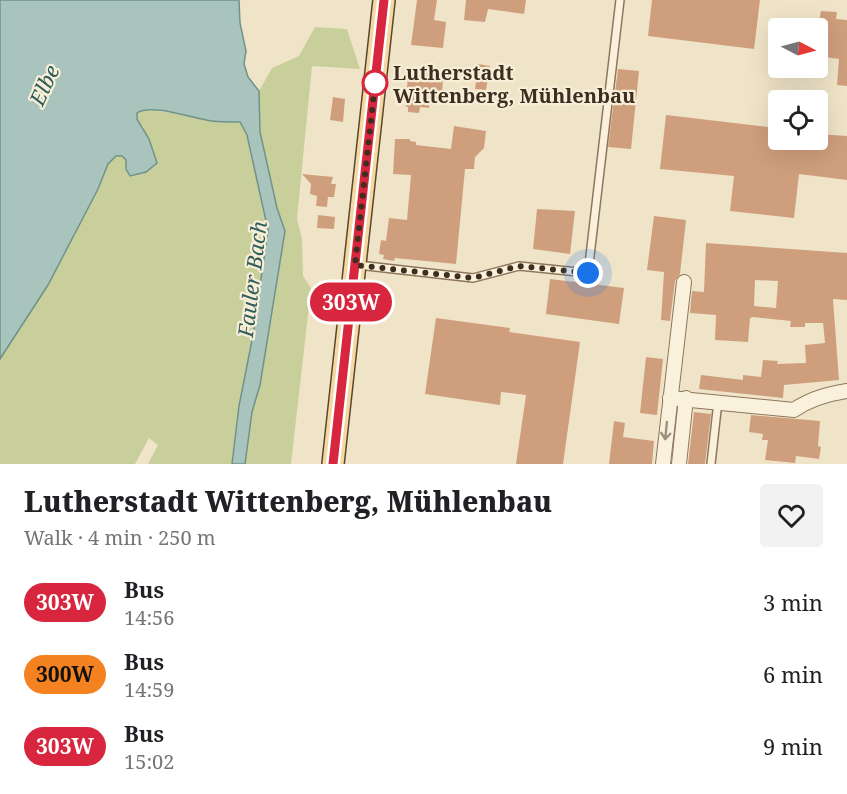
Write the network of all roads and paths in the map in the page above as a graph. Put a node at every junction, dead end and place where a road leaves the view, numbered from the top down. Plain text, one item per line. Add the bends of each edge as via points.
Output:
1 (384, 0) edge
2 (620, 0) edge
3 (355, 265) junction
4 (684, 282) dead end
5 (847, 391) edge
6 (670, 398) junction
7 (686, 398) junction
8 (718, 401) junction
9 (333, 464) edge
10 (663, 464) edge
11 (679, 464) edge
12 (711, 464) edge

1 - 3 main road
2 - 3 lane via 588,273 519,266 473,278
3 - 9 main road
4 - 6 street
5 - 8 street via 827,394 794,410
6 - 7 street
6 -> 10 street
7 - 8 street
7 - 11 street
8 - 12 lane

